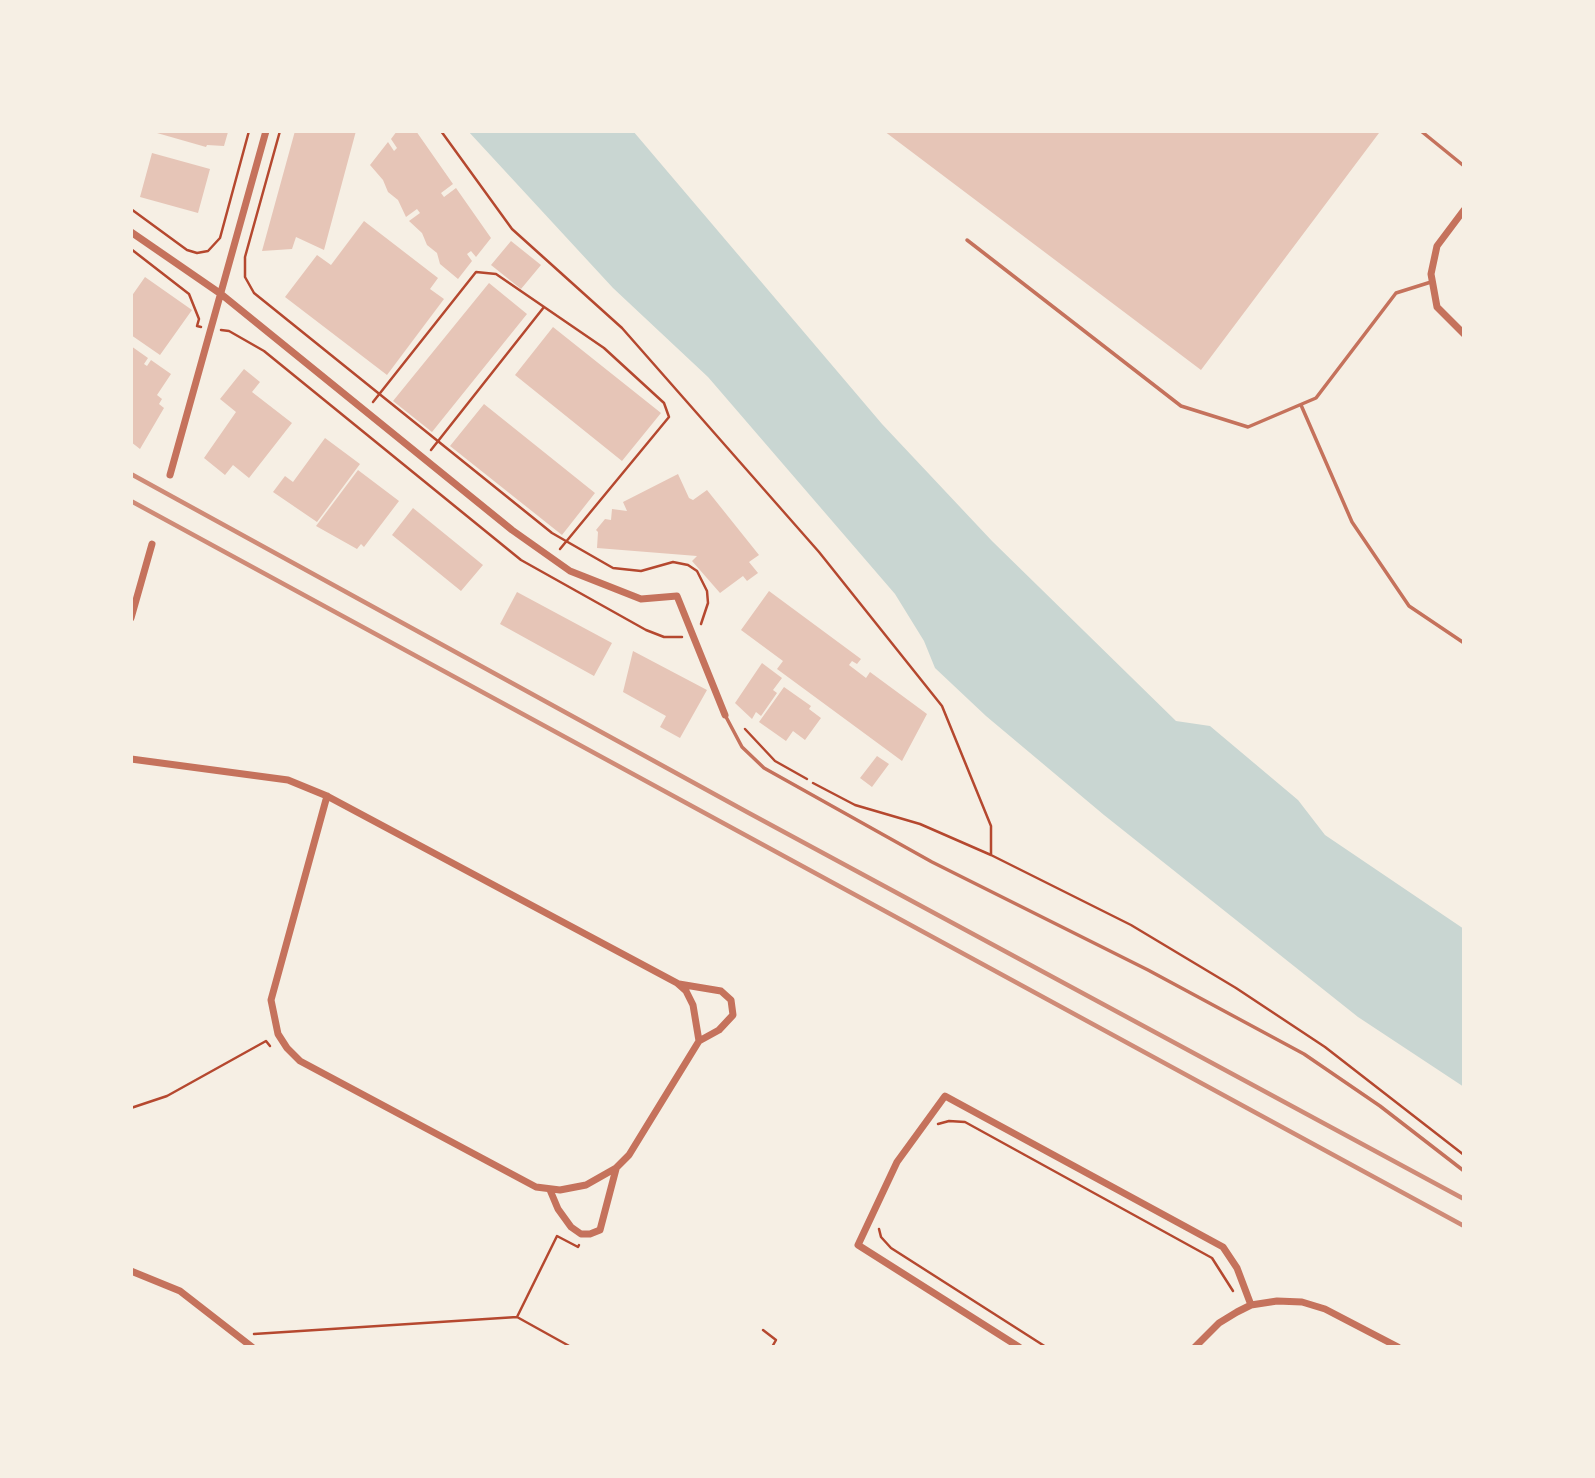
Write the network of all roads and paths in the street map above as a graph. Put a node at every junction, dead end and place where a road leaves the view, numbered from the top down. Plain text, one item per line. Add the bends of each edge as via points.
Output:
1 (248, 131) edge
2 (266, 131) edge
3 (280, 131) edge
4 (441, 131) edge
5 (1421, 131) edge
6 (1464, 166) edge
7 (131, 209) edge
8 (1464, 210) edge
9 (131, 232) edge
10 (967, 240) dead end
11 (131, 249) edge
12 (1431, 282) junction
13 (221, 294) junction
14 (544, 307) junction
15 (197, 326) dead end
16 (1464, 334) edge
17 (379, 394) junction
18 (1301, 405) junction
19 (368, 410) junction
20 (436, 440) junction
21 (426, 458) junction
22 (170, 475) dead end
23 (565, 541) junction
24 (152, 544) dead end
25 (554, 559) junction
26 (131, 618) edge
27 (693, 634) junction
28 (1464, 643) edge
29 (725, 715) junction
30 (131, 759) edge
31 (327, 796) junction
32 (991, 855) junction
33 (677, 983) junction
34 (278, 1034) junction
35 (699, 1041) junction
36 (131, 1108) edge
37 (936, 1125) dead end
38 (1464, 1155) edge
39 (616, 1168) junction
40 (1464, 1171) edge
41 (550, 1190) junction
42 (878, 1224) dead end
43 (557, 1236) dead end
44 (131, 1271) edge
45 (1247, 1293) junction
46 (1251, 1305) junction
47 (517, 1317) junction
48 (764, 1330) dead end
49 (257, 1333) dead end
50 (252, 1347) edge
51 (571, 1347) edge
52 (772, 1347) edge
53 (1019, 1347) edge
54 (1046, 1347) edge
55 (1195, 1347) edge
56 (1398, 1347) edge

1 - 7 path via 220,238 208,251 187,250
2 - 13 street
3 - 17 path via 245,257 245,277 259,298
4 - 32 path via 512,229 622,328 810,542 942,705 991,826
5 - 6 lane
8 - 12 street via 1437,246
9 - 13 street
10 - 18 lane via 1181,406 1248,427
11 - 15 path via 190,294
12 - 16 street via 1441,313
12 - 18 lane via 1396,293 1316,398
13 - 19 street
13 - 22 street
14 - 17 path via 496,274 476,272
14 - 20 path
14 - 23 path via 604,348 664,403 669,417
17 - 19 path
17 - 20 path
18 - 28 lane via 1352,522 1409,606
19 - 21 street
20 - 21 path
20 - 23 path
21 - 25 street
23 - 25 path
23 - 27 path via 621,571 673,562 688,565 697,572 708,603
24 - 26 street
25 - 27 street via 623,594 640,599 677,596
27 - 29 street
29 - 32 path via 740,724 775,761 855,805 920,824
29 - 40 lane via 742,747 764,768 932,862 1148,970 1304,1055
30 - 31 street via 288,780
31 - 33 street
31 - 34 street via 275,979 271,1000
32 - 38 path via 1131,925 1236,988 1325,1047
33 - 35 street via 694,1005
33 - 35 street via 721,990 731,1000 733,1015
34 - 36 path via 270,1047 265,1041 167,1096
34 - 41 street via 300,1061 520,1181
35 - 39 street via 629,1155
37 - 45 path via 964,1122 1212,1258 1231,1291
39 - 41 street via 586,1185
39 - 41 street via 600,1230 590,1234 571,1227
42 - 54 path via 881,1237 891,1248
43 - 47 path
44 - 50 street via 180,1291
45 - 46 street
45 - 53 street via 1223,1247 945,1096 897,1162 858,1245
46 - 55 street via 1219,1323
46 - 56 street via 1302,1302 1345,1317
47 - 49 path
47 - 51 path
48 - 52 path via 776,1340

